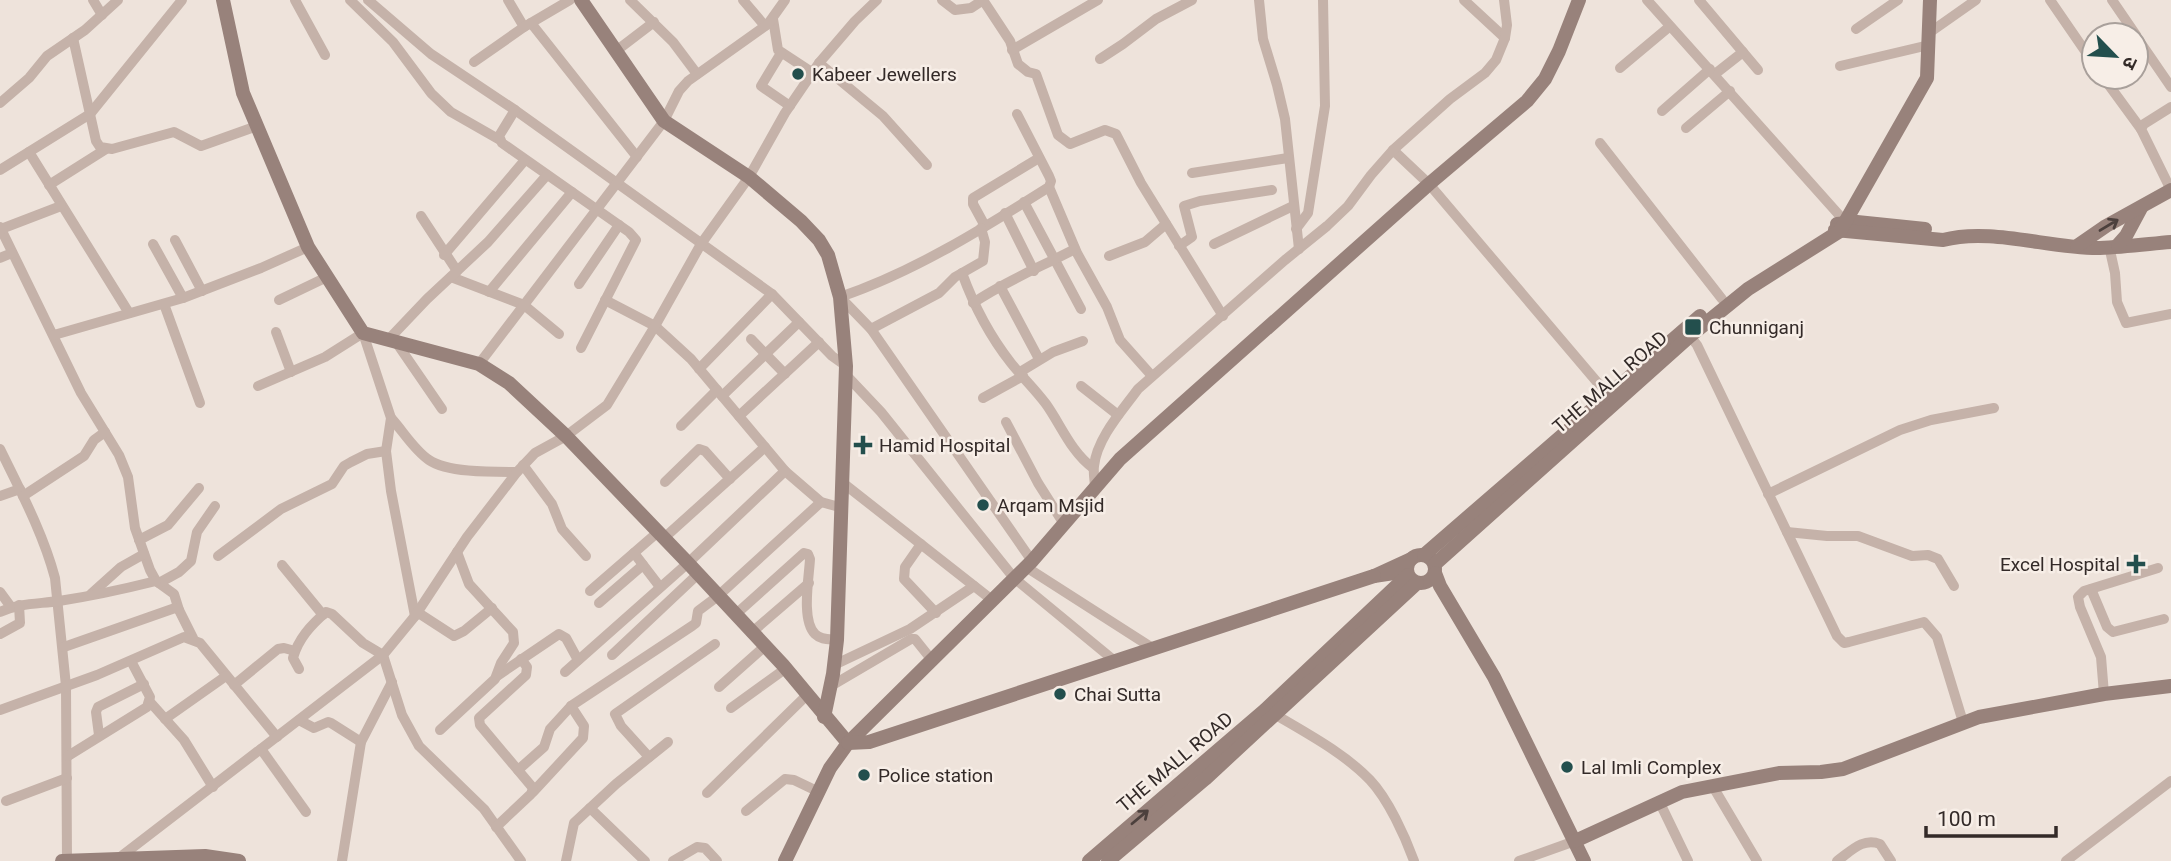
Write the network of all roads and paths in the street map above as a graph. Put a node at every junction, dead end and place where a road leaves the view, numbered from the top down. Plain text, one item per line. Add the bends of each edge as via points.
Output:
1 (93, 0) edge
2 (118, 0) edge
3 (182, 0) edge
4 (223, 0) edge
5 (295, 0) edge
6 (350, 0) edge
7 (368, 0) edge
8 (508, 0) edge
9 (570, 0) edge
10 (581, 0) edge
11 (630, 0) edge
12 (743, 0) edge
13 (785, 0) edge
14 (877, 0) edge
15 (942, 0) edge
16 (983, 0) edge
17 (1098, 0) edge
18 (1192, 0) edge
19 (1259, 0) edge
20 (1323, 0) edge
21 (1464, 0) edge
22 (1504, 0) edge
23 (1579, 0) edge
24 (1647, 0) edge
25 (1699, 0) edge
26 (1898, 0) edge
27 (1930, 0) edge
28 (1976, 0) edge
29 (2050, 0) edge
30 (2112, 0) edge
31 (102, 15) junction
32 (774, 19) junction
33 (2126, 21) edge
34 (654, 22) junction
35 (527, 25) junction
36 (765, 26) junction
37 (1669, 27) junction
38 (1856, 29) dead end
39 (73, 38) junction
40 (1505, 38) junction
41 (1929, 39) junction
42 (2080, 44) edge
43 (1012, 50) junction
44 (616, 51) junction
45 (1743, 52) junction
46 (781, 53) junction
47 (325, 55) dead end
48 (2150, 56) edge
49 (1100, 59) dead end
50 (474, 62) dead end
51 (819, 63) junction
52 (1840, 66) dead end
53 (1620, 68) dead end
54 (1758, 70) dead end
55 (1712, 72) junction
56 (813, 73) junction
57 (697, 74) junction
58 (2171, 87) edge
59 (1730, 91) junction
60 (2113, 91) edge
61 (0, 103) edge
62 (790, 106) junction
63 (2171, 107) edge
64 (515, 110) junction
65 (1661, 111) dead end
66 (90, 114) junction
67 (1017, 114) dead end
68 (664, 121) junction
69 (257, 126) junction
70 (1686, 128) dead end
71 (2141, 129) junction
72 (500, 140) junction
73 (1601, 143) dead end
74 (106, 149) junction
75 (1393, 150) junction
76 (29, 152) junction
77 (637, 157) junction
78 (1040, 158) junction
79 (1287, 158) junction
80 (525, 160) junction
81 (927, 164) dead end
82 (0, 170) edge
83 (1192, 173) dead end
84 (547, 175) junction
85 (748, 177) junction
86 (617, 182) junction
87 (1429, 184) junction
88 (48, 185) junction
89 (1049, 187) junction
90 (1272, 190) dead end
91 (2171, 190) edge
92 (572, 192) junction
93 (1024, 202) junction
94 (61, 206) junction
95 (1293, 206) junction
96 (2141, 206) junction
97 (596, 208) junction
98 (1005, 214) junction
99 (421, 216) dead end
100 (1166, 224) junction
101 (619, 225) junction
102 (1838, 225) junction
103 (983, 227) junction
104 (0, 228) edge
105 (1296, 229) junction
106 (175, 240) dead end
107 (2171, 242) edge
108 (153, 244) dead end
109 (701, 244) junction
110 (1214, 244) dead end
111 (1179, 246) junction
112 (2077, 246) junction
113 (2114, 246) junction
114 (308, 247) junction
115 (1075, 249) junction
116 (1298, 249) junction
117 (12, 253) junction
118 (444, 255) junction
119 (1109, 256) dead end
120 (0, 258) edge
121 (1055, 260) junction
122 (1034, 271) junction
123 (962, 273) junction
124 (454, 274) junction
125 (327, 277) junction
126 (579, 284) dead end
127 (1000, 286) junction
128 (201, 291) junction
129 (489, 292) junction
130 (772, 294) junction
131 (840, 297) junction
132 (183, 298) junction
133 (1721, 299) junction
134 (279, 300) dead end
135 (605, 300) junction
136 (973, 303) junction
137 (164, 304) junction
138 (524, 305) junction
139 (1081, 309) dead end
140 (129, 313) junction
141 (2171, 314) edge
142 (1223, 316) junction
143 (799, 322) junction
144 (655, 326) junction
145 (871, 329) junction
146 (276, 332) dead end
147 (1687, 332) junction
148 (363, 333) junction
149 (559, 334) dead end
150 (54, 335) junction
151 (751, 339) dead end
152 (392, 341) junction
153 (1083, 341) dead end
154 (819, 342) junction
155 (581, 348) dead end
156 (766, 354) junction
157 (1039, 359) junction
158 (479, 364) junction
159 (699, 369) junction
160 (846, 371) junction
161 (290, 372) junction
162 (785, 374) junction
163 (1022, 374) junction
164 (1152, 376) junction
165 (258, 386) dead end
166 (1081, 386) dead end
167 (720, 393) junction
168 (1608, 395) junction
169 (983, 398) dead end
170 (200, 403) dead end
171 (1994, 408) dead end
172 (442, 409) dead end
173 (1118, 415) junction
174 (739, 416) junction
175 (391, 418) junction
176 (1006, 422) dead end
177 (681, 426) dead end
178 (105, 432) junction
179 (566, 436) junction
180 (765, 447) junction
181 (0, 449) edge
182 (386, 451) junction
183 (520, 468) junction
184 (1093, 468) junction
185 (785, 471) junction
186 (730, 479) junction
187 (665, 482) dead end
188 (843, 483) junction
189 (199, 488) dead end
190 (1095, 488) junction
191 (21, 492) junction
192 (1768, 494) junction
193 (0, 496) edge
194 (821, 502) junction
195 (215, 506) dead end
196 (843, 508) junction
197 (1064, 524) junction
198 (1787, 532) junction
199 (661, 535) junction
200 (139, 540) junction
201 (921, 544) junction
202 (457, 552) junction
203 (634, 553) junction
204 (144, 554) junction
205 (218, 556) dead end
206 (586, 556) dead end
207 (1029, 564) junction
208 (282, 565) dead end
209 (643, 565) junction
210 (2158, 568) dead end
211 (693, 569) junction
212 (1420, 570) junction
213 (1014, 578) junction
214 (158, 582) junction
215 (809, 583) junction
216 (974, 586) junction
217 (1954, 586) dead end
218 (660, 587) junction
219 (2091, 589) junction
220 (590, 591) dead end
221 (0, 592) edge
222 (90, 595) junction
223 (718, 596) junction
224 (992, 600) junction
225 (58, 601) junction
226 (599, 603) dead end
227 (15, 606) junction
228 (492, 608) junction
229 (179, 610) junction
230 (0, 612) edge
231 (936, 613) junction
232 (416, 614) junction
233 (323, 615) junction
234 (735, 615) junction
235 (2164, 618) dead end
236 (751, 633) junction
237 (0, 634) edge
238 (193, 638) junction
239 (837, 640) junction
240 (715, 644) dead end
241 (764, 647) junction
242 (64, 648) junction
243 (1154, 649) junction
244 (295, 651) junction
245 (383, 655) junction
246 (612, 655) dead end
247 (522, 659) junction
248 (931, 659) junction
249 (578, 660) junction
250 (131, 661) junction
251 (1116, 662) junction
252 (834, 665) junction
253 (785, 668) junction
254 (299, 669) dead end
255 (565, 672) dead end
256 (226, 676) junction
257 (497, 676) junction
258 (392, 682) junction
259 (144, 684) junction
260 (234, 685) junction
261 (66, 686) junction
262 (831, 686) junction
263 (2171, 686) edge
264 (719, 687) dead end
265 (2104, 694) junction
266 (807, 695) junction
267 (150, 702) junction
268 (571, 706) junction
269 (731, 708) dead end
270 (1278, 709) junction
271 (0, 710) edge
272 (824, 717) junction
273 (165, 719) junction
274 (299, 720) junction
275 (1963, 722) junction
276 (440, 730) dead end
277 (99, 735) junction
278 (277, 737) junction
279 (362, 742) junction
280 (668, 742) dead end
281 (848, 743) junction
282 (261, 749) junction
283 (68, 756) junction
284 (649, 757) junction
285 (836, 761) junction
286 (518, 770) junction
287 (68, 778) junction
288 (2171, 781) edge
289 (1712, 785) junction
290 (213, 787) junction
291 (1185, 787) junction
292 (533, 792) junction
293 (819, 792) junction
294 (707, 793) dead end
295 (6, 801) dead end
296 (1659, 801) junction
297 (590, 808) junction
298 (746, 811) dead end
299 (306, 812) dead end
300 (496, 827) junction
301 (1575, 841) junction
302 (119, 859) junction
303 (64, 861) edge
304 (239, 861) edge
305 (342, 861) edge
306 (521, 861) edge
307 (566, 861) edge
308 (645, 861) edge
309 (673, 861) edge
310 (717, 861) edge
311 (785, 861) edge
312 (796, 861) edge
313 (1088, 861) edge
314 (1108, 861) edge
315 (1414, 861) edge
316 (1520, 861) edge
317 (1584, 861) edge
318 (1688, 861) edge
319 (1757, 861) edge
320 (1837, 861) edge
321 (1891, 861) edge
322 (2066, 861) edge

1 - 31 street
2 - 31 street
3 - 66 street
4 - 69 street via 243,93
5 - 47 street
6 - 72 street via 393,42 452,113
7 - 64 street via 431,54
8 - 35 street
9 - 35 street
10 - 44 street
11 - 34 street
12 - 36 street
13 - 32 street
14 - 51 street
15 - 16 street via 955,10
16 - 43 street
17 - 43 street
18 - 49 street
19 - 79 street via 1263,39 1285,119
20 - 105 street via 1325,106 1308,213
21 - 40 street
22 - 40 street
23 - 87 street via 1559,51 1527,101
24 - 37 street
25 - 45 street
26 - 38 street
27 - 41 street, THE MALL ROAD
28 - 41 street
29 - 42 street
30 - 33 street
31 - 39 street
32 - 36 street
32 - 46 street
34 - 44 street
34 - 57 street
35 - 50 street
35 - 77 street
36 - 57 street
37 - 53 street
37 - 55 street
39 - 61 street via 47,56
39 - 66 street
40 - 75 street via 1485,73
41 - 52 street
41 - 102 street, THE MALL ROAD via 1927,78
43 - 100 street via 1018,64 1035,74 1058,135 1070,145 1105,130 1116,134
44 - 68 street
45 - 54 street
45 - 55 street
46 - 56 street
46 - 62 street via 761,86
48 - 58 street
51 - 56 street
51 - 81 street via 883,116
55 - 59 street
55 - 65 street
56 - 62 street
57 - 68 street via 679,91
59 - 70 street
59 - 102 street
60 - 71 street
62 - 85 street
63 - 71 street
64 - 72 street
64 - 86 street
66 - 74 street via 96,141
66 - 76 street
67 - 78 street
68 - 77 street
68 - 85 street
69 - 74 street via 201,146 174,132
69 - 114 street
71 - 91 street
72 - 80 street
73 - 133 street
74 - 88 street
75 - 87 street
75 - 116 street via 1348,206
76 - 82 street
76 - 88 street
77 - 86 street
78 - 89 street via 1051,181
78 - 103 street via 973,198
79 - 83 street
79 - 95 street
80 - 84 street
80 - 118 street
84 - 92 street
84 - 124 street
85 - 109 street
85 - 131 street via 819,240
86 - 97 street
86 - 109 street
87 - 168 street
87 - 190 street via 1120,459
88 - 94 street
89 - 93 street
89 - 115 street
90 - 111 street via 1184,206 1192,237
91 - 96 street
92 - 97 street
92 - 129 street
93 - 98 street
93 - 121 street
94 - 104 street
94 - 140 street
95 - 105 street
95 - 110 street
112 -> 96 street
96 - 113 street via 2126,236
97 - 101 street
97 - 138 street
98 - 103 street
98 - 122 street
99 - 118 street
100 - 111 street
100 - 119 street via 1145,242
101 - 126 street
101 - 135 street via 636,240
102 - 112 street via 1943,240 1956,236
102 - 133 street, THE MALL ROAD
102 - 147 street, THE MALL ROAD
103 - 123 street via 985,258
103 - 131 street via 877,285
104 - 117 street
105 - 116 street
106 - 128 street
107 - 113 street
108 - 132 street
109 - 130 street
109 - 144 street
111 - 142 street
112 - 113 street
113 - 141 street via 2117,302 2126,323
114 - 125 street
114 - 128 street
115 - 121 street
115 - 164 street via 1120,340
116 - 142 street
117 - 120 street
117 - 150 street
118 - 124 street
121 - 122 street
121 - 139 street
122 - 127 street
123 - 136 street
123 - 145 street via 939,293
124 - 129 street
124 - 152 street
125 - 134 street
125 - 148 street
127 - 136 street
127 - 157 street
128 - 132 street
129 - 138 street
130 - 143 street
130 - 159 street
131 - 145 street
131 - 160 street
132 - 137 street
133 - 147 street, THE MALL ROAD
135 - 144 street
135 - 155 street
136 - 163 street
137 - 140 street
137 - 170 street
138 - 149 street
138 - 158 street
140 - 150 street
142 - 164 street
143 - 154 street
143 - 156 street
144 - 159 street
144 - 179 street via 607,405
145 - 207 street
146 - 161 street
147 - 168 street, THE MALL ROAD
147 - 192 street
147 - 212 street, THE MALL ROAD
148 - 152 street
148 - 161 street via 326,357
148 - 175 street
150 - 178 street
151 - 156 street
152 - 158 street
152 - 172 street
153 - 157 street
154 - 160 street
154 - 162 street
156 - 162 street
156 - 167 street
157 - 163 street
158 - 179 street via 509,383
159 - 167 street
160 - 188 street
160 - 213 street
161 - 165 street
162 - 174 street
163 - 169 street
163 - 184 street via 1081,458
164 - 173 street
166 - 173 street
167 - 174 street
167 - 177 street
168 - 212 street, THE MALL ROAD
171 - 192 street via 1900,430
173 - 184 street
174 - 180 street
175 - 182 street
175 - 183 street via 431,462 492,472
176 - 197 street
178 - 191 street via 84,456
178 - 200 street via 128,477
179 - 183 street via 535,453
179 - 199 street
180 - 185 street
180 - 186 street
181 - 191 street
182 - 205 street via 367,454 344,466 332,484 281,509
182 - 232 street via 398,537
183 - 202 street
183 - 206 street via 552,504 562,530
184 - 190 street
185 - 194 street
185 - 211 street
186 - 187 street via 699,449
186 - 199 street
188 - 196 street
188 - 201 street
189 - 200 street via 168,525
190 - 197 street
191 - 193 street
191 - 225 street via 50,561
192 - 198 street
194 - 196 street
194 - 223 street
195 - 214 street via 197,532 191,561
196 - 239 street
197 - 207 street
198 - 217 street via 1858,536 1912,556 1934,556
198 - 275 street via 1841,641 1917,622 1934,631
199 - 203 street
199 - 211 street
200 - 204 street
201 - 216 street
201 - 231 street via 905,566 904,579
202 - 228 street via 469,583
202 - 232 street
203 - 209 street
203 - 220 street
204 - 214 street
204 - 222 street
207 - 213 street
207 - 243 street
208 - 233 street
209 - 218 street
209 - 226 street
210 - 219 street
211 - 218 street
211 - 223 street
211 - 246 street
212 - 243 street via 1374,576
212 - 270 street, THE MALL ROAD
212 - 301 street via 1494,677
213 - 224 street
213 - 251 street
214 - 222 street
214 - 229 street via 174,594
215 - 234 street via 810,559 804,553
215 - 236 street
215 - 239 street via 807,611 813,631
216 - 224 street
216 - 231 street
218 - 249 street
219 - 235 street via 2113,632
219 - 265 street via 2080,594 2079,602 2101,657
221 - 227 street
222 - 225 street
223 - 234 street
223 - 268 street via 698,611 692,626
224 - 248 street
225 - 227 street
225 - 242 street
227 - 230 street
227 - 237 street via 20,622
228 - 232 street via 454,636
228 - 257 street via 515,638
229 - 238 street
229 - 242 street via 169,609
231 - 252 street
232 - 245 street
233 - 244 street
233 - 245 street via 332,614
234 - 236 street
236 - 241 street
238 - 250 street via 184,637
238 - 256 street
239 - 252 street
240 - 284 street via 615,714
241 - 253 street
241 - 264 street
242 - 261 street
243 - 251 street
244 - 254 street
244 - 260 street via 278,649
245 - 258 street
245 - 274 street
247 - 249 street via 559,635 566,638
247 - 257 street
247 - 286 street via 526,675 479,718
248 - 262 street via 911,639
248 - 281 street
249 - 255 street
250 - 259 street
250 - 261 street
251 - 281 street via 869,741
252 - 262 street
253 - 266 street
253 - 269 street
256 - 260 street
256 - 273 street
257 - 276 street
258 - 279 street
258 - 300 street via 402,715 419,746 484,809
259 - 267 street
259 - 277 street via 98,707
260 - 278 street
261 - 271 street
261 - 283 street
262 - 272 street
263 - 265 street
265 - 275 street
266 - 272 street
266 - 294 street
267 - 273 street
267 - 277 street
268 - 286 street via 550,729 544,747
268 - 292 street via 584,726 583,738
270 - 291 street, THE MALL ROAD
270 - 315 street via 1370,780
272 - 281 street
273 - 290 street
274 - 278 street
274 - 279 street via 314,728 331,723
275 - 289 street via 1843,769 1779,773
277 - 283 street
278 - 282 street
279 - 305 street
280 - 284 street
281 - 285 street
282 - 290 street
282 - 299 street
283 - 287 street
284 - 297 street
285 - 293 street
285 - 312 street via 838,772
286 - 292 street
287 - 295 street
287 - 303 street
288 - 322 street
289 - 296 street
289 - 319 street
290 - 302 street
313 -> 291 street, THE MALL ROAD
291 - 314 street, THE MALL ROAD
292 - 300 street
293 - 298 street via 785,779
293 - 311 street
296 - 301 street
296 - 318 street
297 - 307 street via 572,827
297 - 308 street
300 - 306 street
301 - 316 street
301 - 317 street
302 - 303 street
302 - 304 street via 205,856
309 - 310 street via 697,846
320 - 321 street via 1869,841 1880,844

